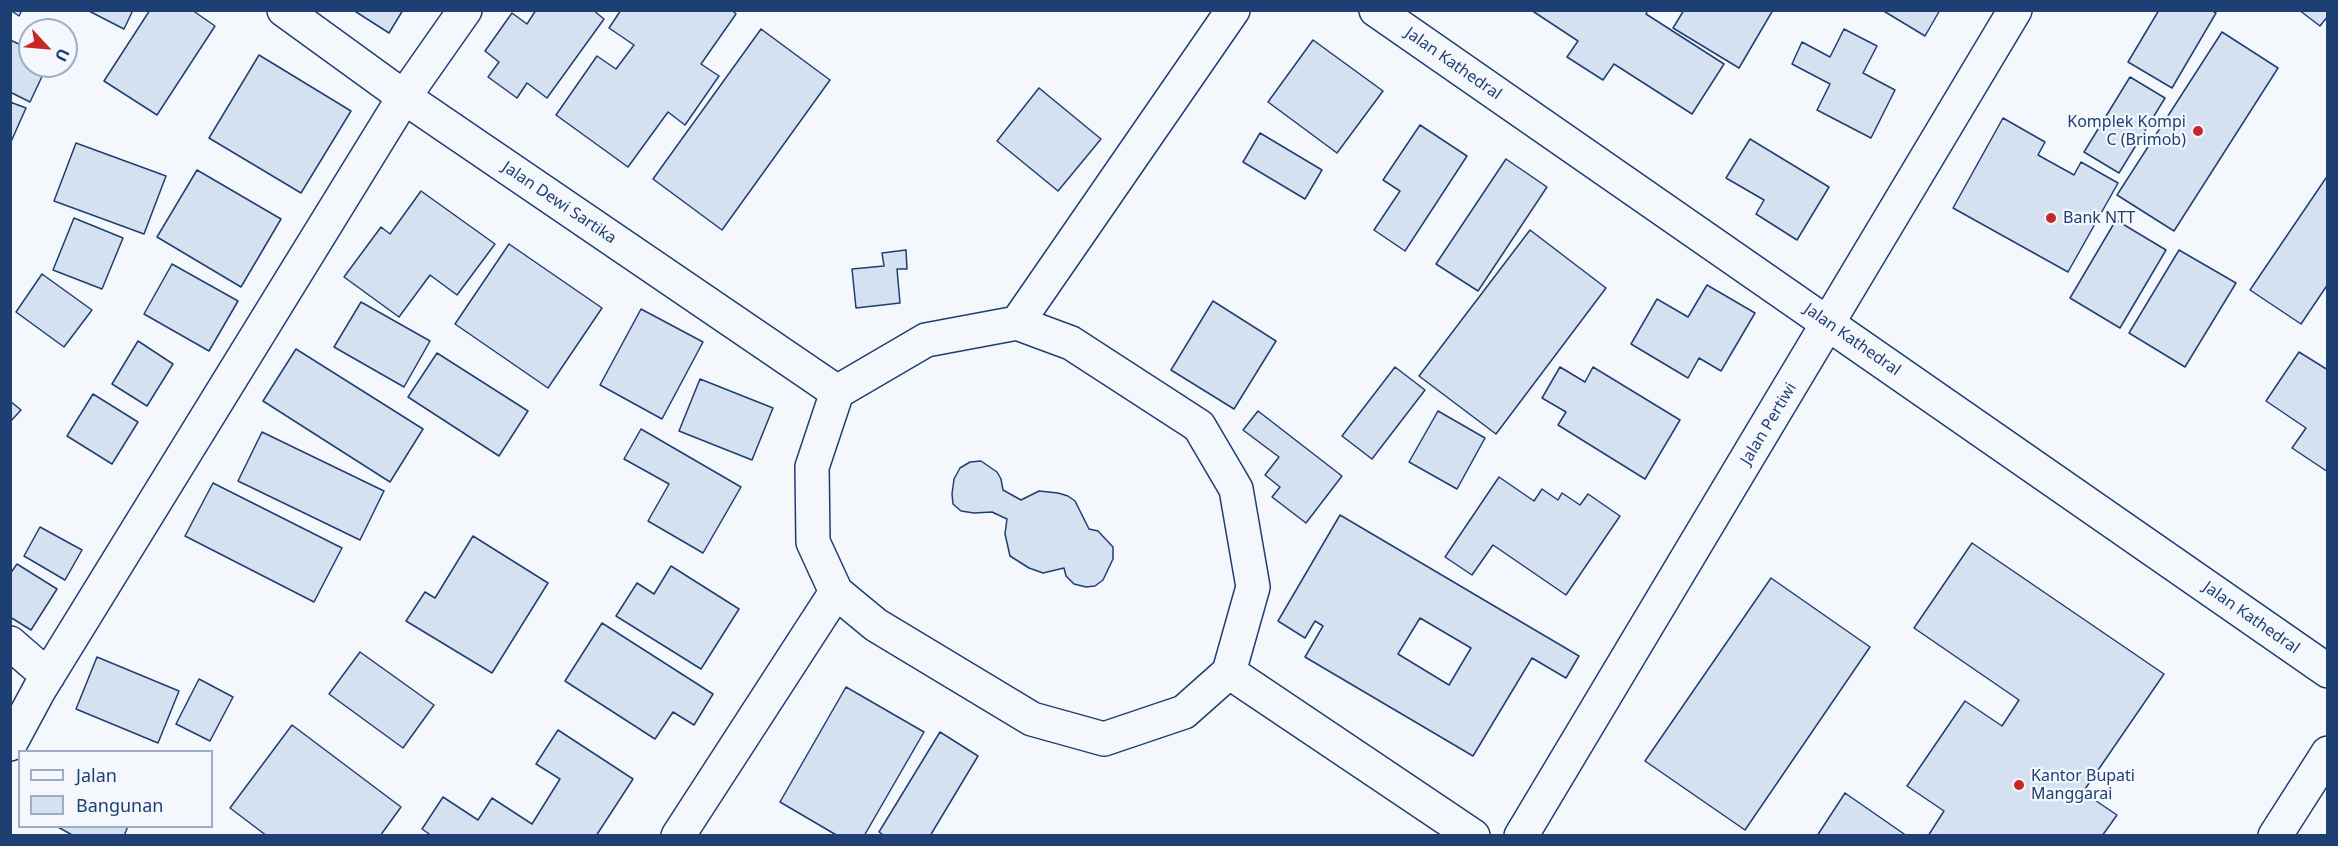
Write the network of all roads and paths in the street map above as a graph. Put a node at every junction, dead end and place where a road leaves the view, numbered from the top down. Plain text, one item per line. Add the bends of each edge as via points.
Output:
1 (284, 10) edge
2 (465, 10) edge
3 (1233, 10) edge
4 (1376, 10) edge
5 (2015, 10) edge
6 (404, 98) junction
7 (1017, 323) junction
8 (1829, 324) junction
9 (837, 392) junction
10 (836, 592) junction
11 (10, 643) edge
12 (2328, 671) edge
13 (1230, 672) junction
14 (48, 676) junction
15 (10, 744) edge
16 (2328, 753) edge
17 (678, 836) edge
18 (1473, 836) edge
19 (1521, 836) edge
20 (2275, 836) edge

1 - 6 main road, Jalan Dewi Sartika
2 - 6 main road
3 - 7 main road
4 - 8 main road, Jalan Kathedral
5 - 8 main road, Jalan Pertiwi
6 - 9 main road, Jalan Dewi Sartika
6 - 14 main road
7 - 9 main road via 926,340
7 - 13 main road via 1071,343 1199,426 1236,489 1253,587
8 - 12 main road, Jalan Kathedral
8 - 19 main road, Jalan Pertiwi
9 - 10 main road via 812,467 813,542
10 - 13 main road via 876,626 1032,719 1104,738 1184,712
10 - 17 main road
11 - 14 main road
13 - 18 main road
14 - 15 main road
16 - 20 main road

